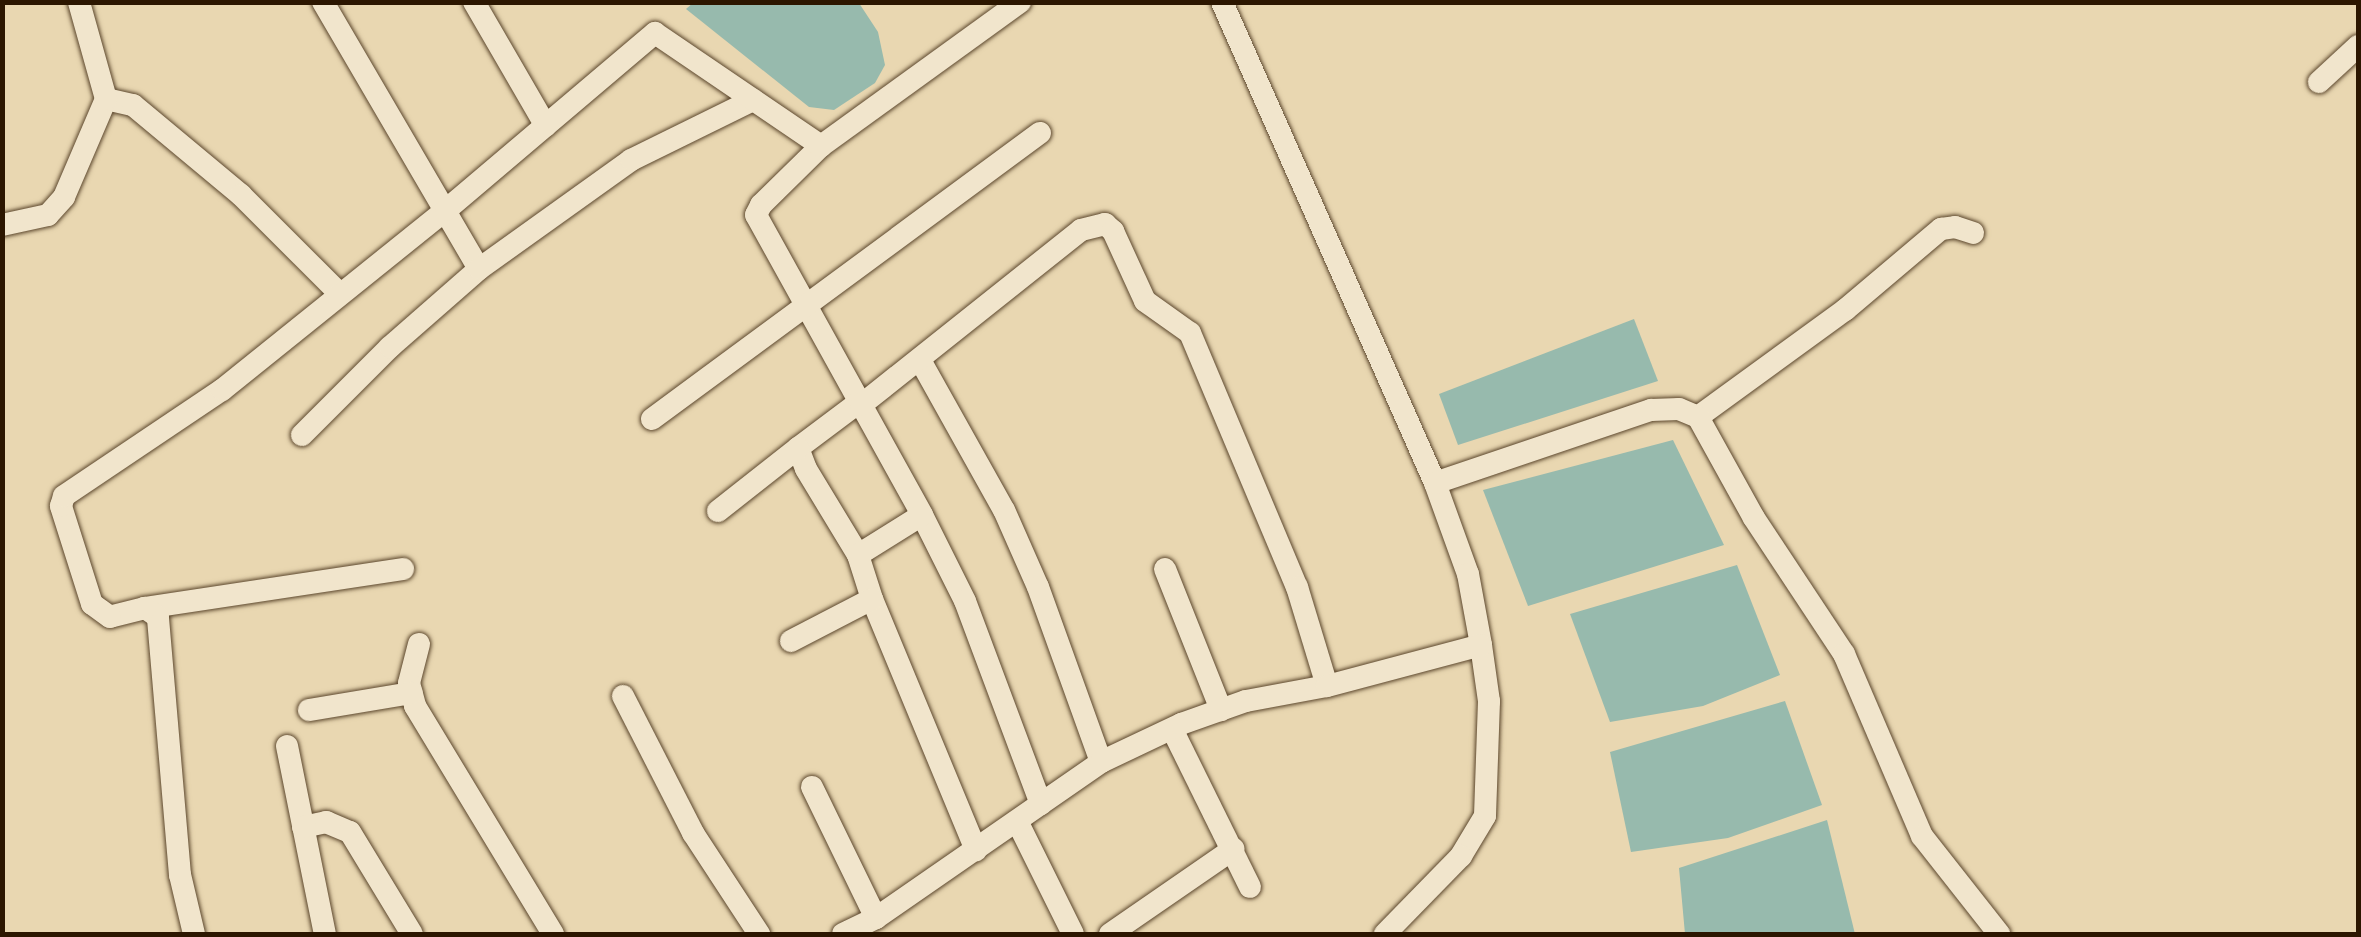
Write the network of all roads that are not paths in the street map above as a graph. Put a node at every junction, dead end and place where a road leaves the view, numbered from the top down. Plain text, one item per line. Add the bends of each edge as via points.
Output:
1 (79, 2) edge
2 (323, 2) edge
3 (474, 2) edge
4 (1020, 2) edge
5 (1222, 2) edge
6 (2358, 46) edge
7 (2319, 82) dead end
8 (106, 99) junction
9 (753, 100) junction
10 (546, 126) junction
11 (1040, 133) dead end
12 (821, 146) junction
13 (446, 210) junction
14 (2, 224) edge
15 (1972, 233) dead end
16 (479, 270) junction
17 (340, 294) junction
18 (805, 306) junction
19 (920, 360) junction
20 (860, 404) junction
21 (1698, 417) junction
22 (652, 419) dead end
23 (302, 435) dead end
24 (798, 448) junction
25 (1435, 482) junction
26 (718, 512) dead end
27 (922, 515) junction
28 (858, 555) junction
29 (403, 568) dead end
30 (1165, 570) dead end
31 (872, 599) junction
32 (146, 608) junction
33 (791, 641) dead end
34 (420, 644) dead end
35 (1481, 645) junction
36 (1327, 686) junction
37 (412, 693) junction
38 (623, 696) dead end
39 (309, 710) dead end
40 (1221, 710) junction
41 (1172, 728) junction
42 (287, 746) dead end
43 (1101, 762) junction
44 (812, 787) dead end
45 (1041, 804) junction
46 (1017, 820) junction
47 (303, 827) junction
48 (1233, 849) junction
49 (976, 850) junction
50 (1250, 887) dead end
51 (876, 918) junction
52 (542, 929) edge
53 (194, 934) edge
54 (325, 934) edge
55 (412, 934) edge
56 (759, 934) edge
57 (843, 934) edge
58 (1074, 934) edge
59 (1110, 934) edge
60 (1385, 934) edge
61 (1999, 934) edge

1 - 8 street
2 - 13 street
3 - 10 street
4 - 12 street
5 - 25 street
6 - 7 street
8 - 14 street via 64,197 48,215
8 - 17 street via 133,105 240,195
9 - 10 street via 654,33
9 - 12 street
9 - 16 street via 631,160
10 - 13 street
11 - 18 street
12 - 18 street via 756,215
13 - 16 street
13 - 17 street
15 - 21 street via 1941,229
16 - 23 street
17 - 32 street via 222,390 64,496 61,506 92,604 110,617
18 - 20 street
18 - 22 street
19 - 20 street
19 - 36 street via 1082,230 1105,224 1145,302 1190,333 1297,588
19 - 43 street via 1010,526
20 - 24 street
20 - 27 street
21 - 25 street via 1679,408 1651,410
21 - 61 street via 1754,518 1844,654 1922,836
24 - 26 street
24 - 28 street
25 - 35 street via 1468,574
27 - 28 street
27 - 45 street via 965,601
28 - 31 street
29 - 32 street
30 - 40 street
31 - 33 street
31 - 49 street
32 - 53 street via 158,618 180,875
34 - 37 street
35 - 36 street
35 - 60 street via 1488,701 1485,816 1461,856
36 - 40 street
37 - 39 street
37 - 52 street
38 - 56 street via 694,832
40 - 41 street
41 - 43 street
41 - 48 street
42 - 47 street
43 - 45 street
44 - 51 street
45 - 46 street
46 - 49 street
46 - 58 street
47 - 54 street
47 - 55 street via 326,822 350,832
48 - 50 street
48 - 59 street
49 - 51 street
51 - 57 street

